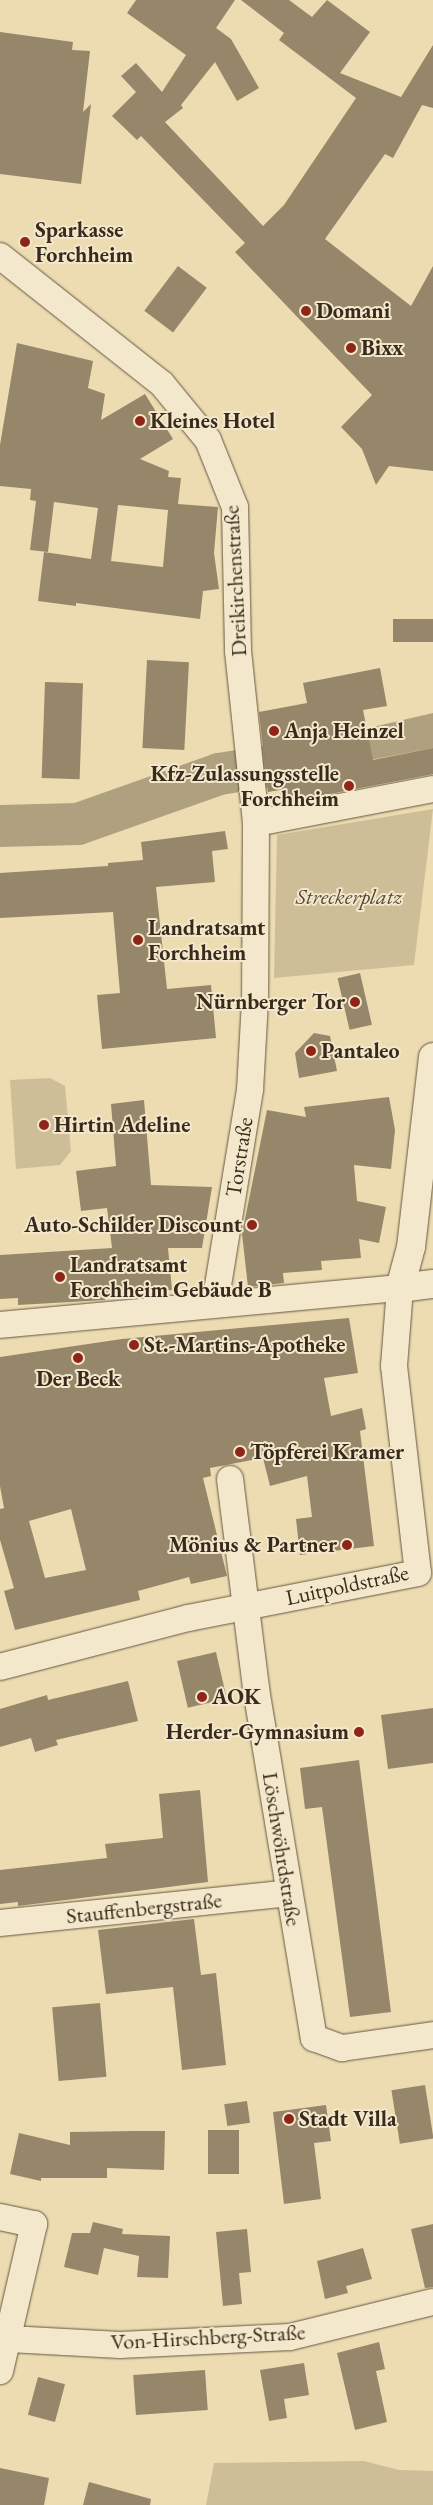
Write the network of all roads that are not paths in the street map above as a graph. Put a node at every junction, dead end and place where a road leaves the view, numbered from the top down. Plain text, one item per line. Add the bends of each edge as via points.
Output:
1 (0, 256) edge
2 (433, 789) edge
3 (256, 823) junction
4 (433, 1058) edge
5 (433, 1284) edge
6 (400, 1288) junction
7 (215, 1303) junction
8 (0, 1325) edge
9 (230, 1479) dead end
10 (247, 1605) junction
11 (0, 1668) edge
12 (288, 1893) junction
13 (0, 1923) edge
14 (433, 2035) edge
15 (0, 2217) edge
16 (433, 2302) edge
17 (9, 2339) junction
18 (0, 2371) edge

1 - 3 street, Dreikirchenstraße via 162,384 208,440 235,507 244,732
2 - 3 street
3 - 7 street, Torstraße via 250,1090
4 - 6 street via 411,1247
5 - 6 street
6 - 7 street
6 - 10 street, Luitpoldstraße via 394,1366 418,1573
7 - 8 street via 109,1317
9 - 10 street, Löschwöhrdstraße
10 - 11 street, Luitpoldstraße
10 - 12 street, Löschwöhrdstraße via 256,1688
12 - 13 street, Stauffenbergstraße
12 - 14 street, Löschwöhrdstraße via 314,2038 342,2048
15 - 17 street via 34,2224
16 - 17 street, Von-Hirschberg-Straße via 290,2337 120,2345
17 - 18 street

